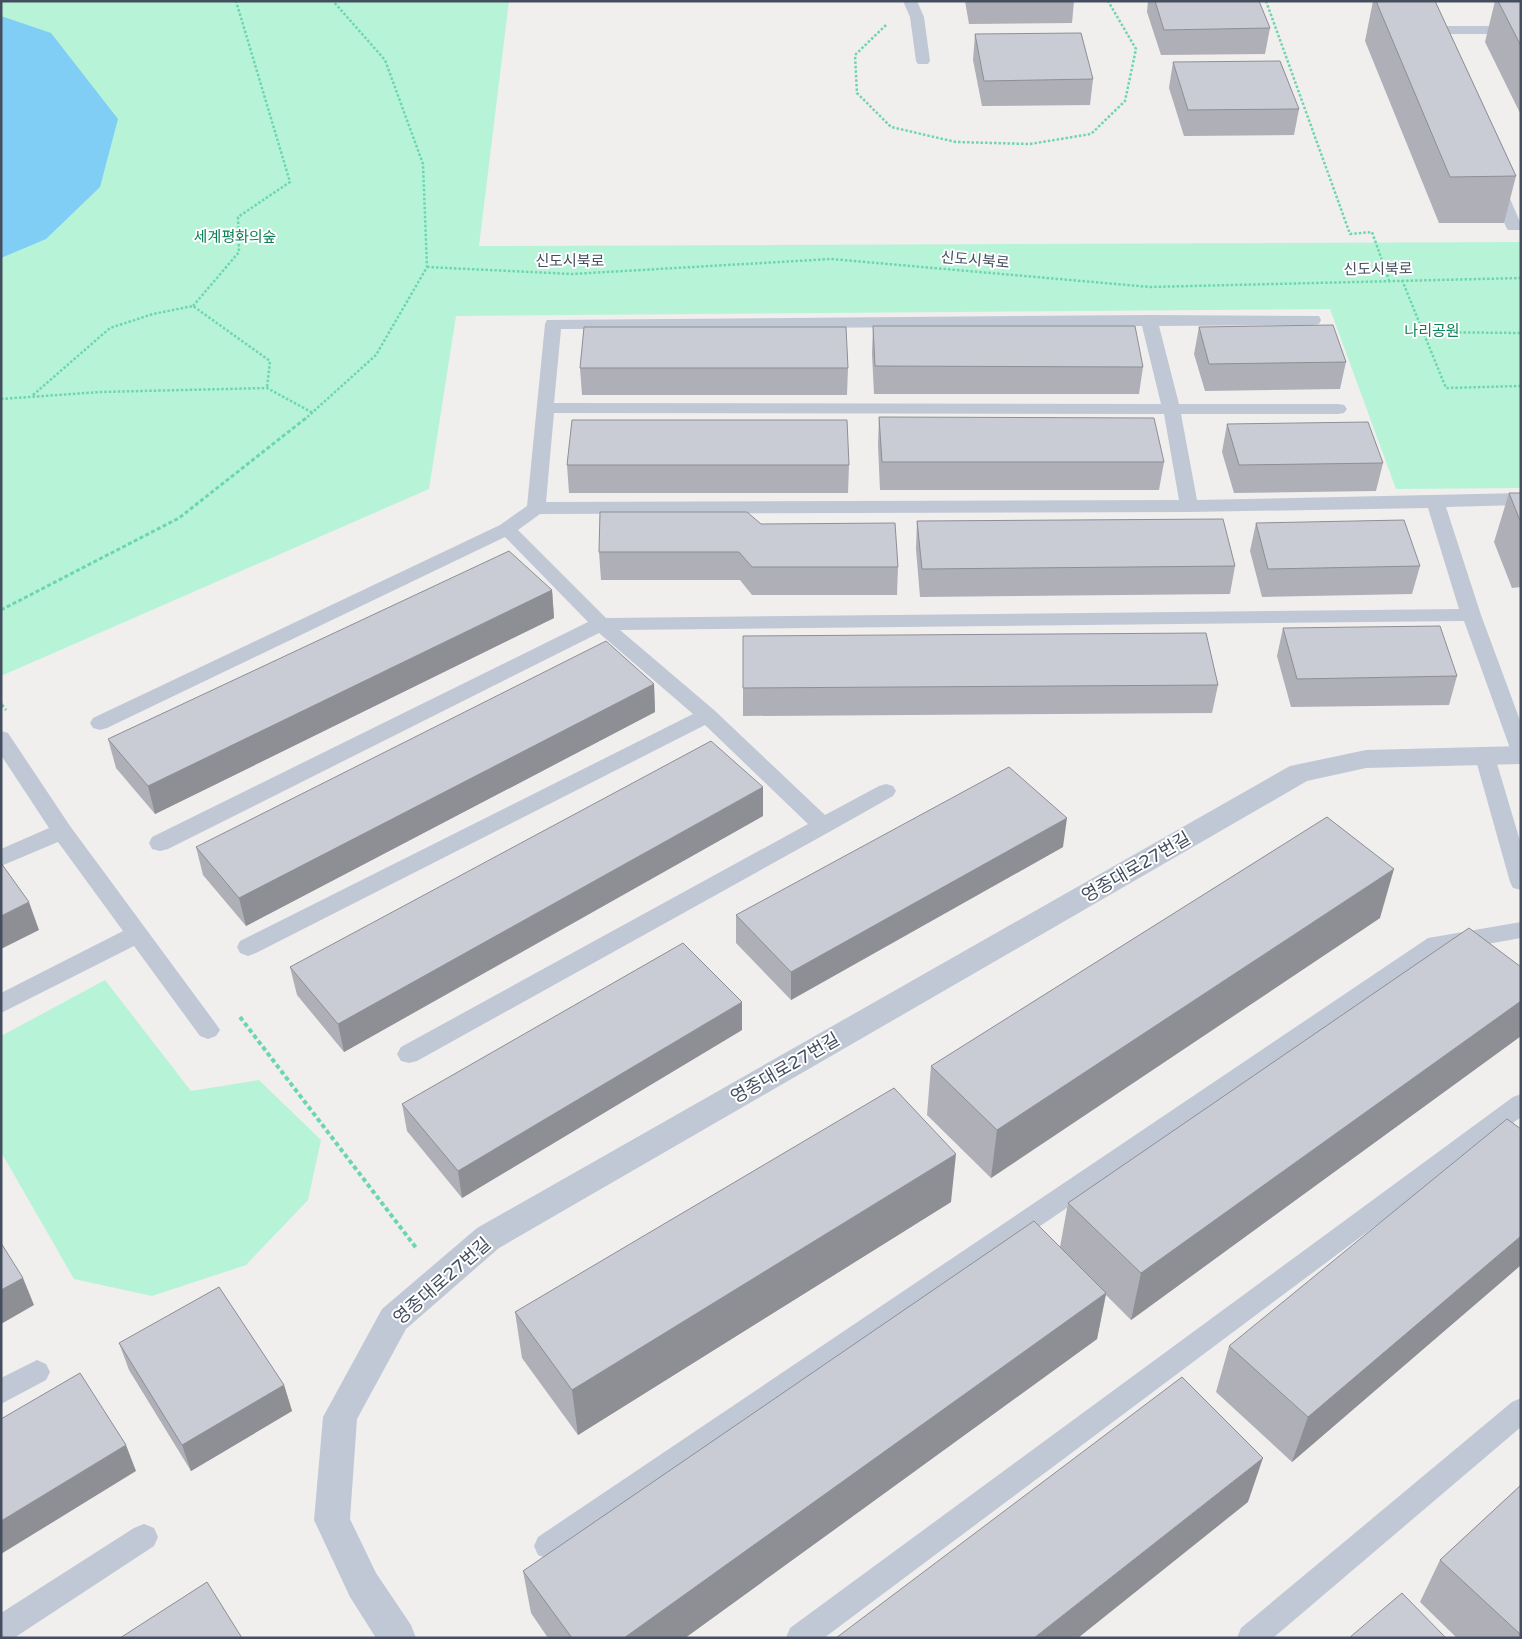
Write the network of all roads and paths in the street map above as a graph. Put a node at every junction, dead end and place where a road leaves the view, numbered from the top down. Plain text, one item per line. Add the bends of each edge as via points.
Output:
1 (236, 1) edge
2 (333, 1) edge
3 (910, 1) edge
4 (1108, 1) edge
5 (1266, 1) edge
6 (886, 18) dead end
7 (1521, 30) edge
8 (1444, 57) edge
9 (923, 60) dead end
10 (1492, 173) edge
11 (1514, 227) edge
12 (427, 266) junction
13 (1521, 278) edge
14 (1389, 280) junction
15 (1402, 280) junction
16 (193, 306) junction
17 (1149, 320) junction
18 (1312, 320) dead end
19 (1423, 332) junction
20 (1521, 333) edge
21 (1521, 386) edge
22 (267, 388) junction
23 (33, 396) junction
24 (1, 399) edge
25 (1171, 407) junction
26 (544, 408) junction
27 (1338, 408) dead end
28 (313, 413) junction
29 (1521, 500) edge
30 (1435, 502) junction
31 (1189, 506) junction
32 (536, 508) junction
33 (507, 529) junction
34 (1, 610) edge
35 (1471, 615) junction
36 (601, 624) junction
37 (707, 715) junction
38 (100, 723) dead end
39 (1, 738) edge
40 (1521, 751) edge
41 (1521, 755) edge
42 (1485, 757) junction
43 (886, 791) dead end
44 (823, 826) junction
45 (62, 831) junction
46 (160, 843) dead end
47 (1, 858) edge
48 (1521, 882) edge
49 (1521, 930) edge
50 (138, 934) junction
51 (248, 947) dead end
52 (1, 1004) edge
53 (208, 1030) dead end
54 (409, 1054) dead end
55 (1521, 1104) edge
56 (37, 1372) dead end
57 (1, 1392) edge
58 (1521, 1410) edge
59 (144, 1537) dead end
60 (548, 1546) dead end
61 (1, 1630) edge
62 (398, 1638) edge
63 (800, 1638) edge
64 (1251, 1638) edge

1 - 16 path via 290,182 238,218 239,252
2 - 12 path via 385,60 423,164
3 - 9 lane
4 - 6 path via 1136,49 1125,101 1091,134 1030,144 956,142 891,127 858,93 855,56 886,26
5 - 14 path via 1350,234 1372,232
7 - 8 lane via 1433,30
10 - 11 lane
12 - 14 path, 신도시북로 via 572,274 831,259 1150,287
12 - 28 path via 376,355
13 - 15 path, 신도시북로
14 - 15 path, 신도시북로
15 - 19 path
16 - 22 path via 270,361
16 - 23 path via 153,314 110,328
17 - 18 lane
17 - 25 lane
17 - 26 lane via 552,324
19 - 20 path
19 - 21 path via 1446,388
22 - 23 path
22 - 28 path
23 - 24 path
25 - 26 lane
25 - 27 lane
25 - 31 lane
26 - 32 lane
28 - 34 path via 179,518
29 - 30 lane
30 - 31 lane
30 - 35 lane
31 - 32 lane
32 - 33 lane
33 - 36 lane
33 - 38 lane
35 - 36 lane
35 - 40 lane
36 - 37 lane
36 - 46 lane
37 - 44 lane
37 - 51 lane
39 - 45 lane
41 - 42 street, 영종대로27번길
42 - 48 lane
42 - 62 street, 영종대로27번길 via 1366,758 1300,773 488,1238 394,1319 340,1417 332,1520 363,1585
43 - 44 lane
44 - 54 lane
45 - 47 lane
45 - 50 lane
49 - 60 lane via 1436,944
50 - 52 lane
50 - 53 lane
55 - 63 lane
56 - 57 lane
58 - 64 lane
59 - 61 lane

